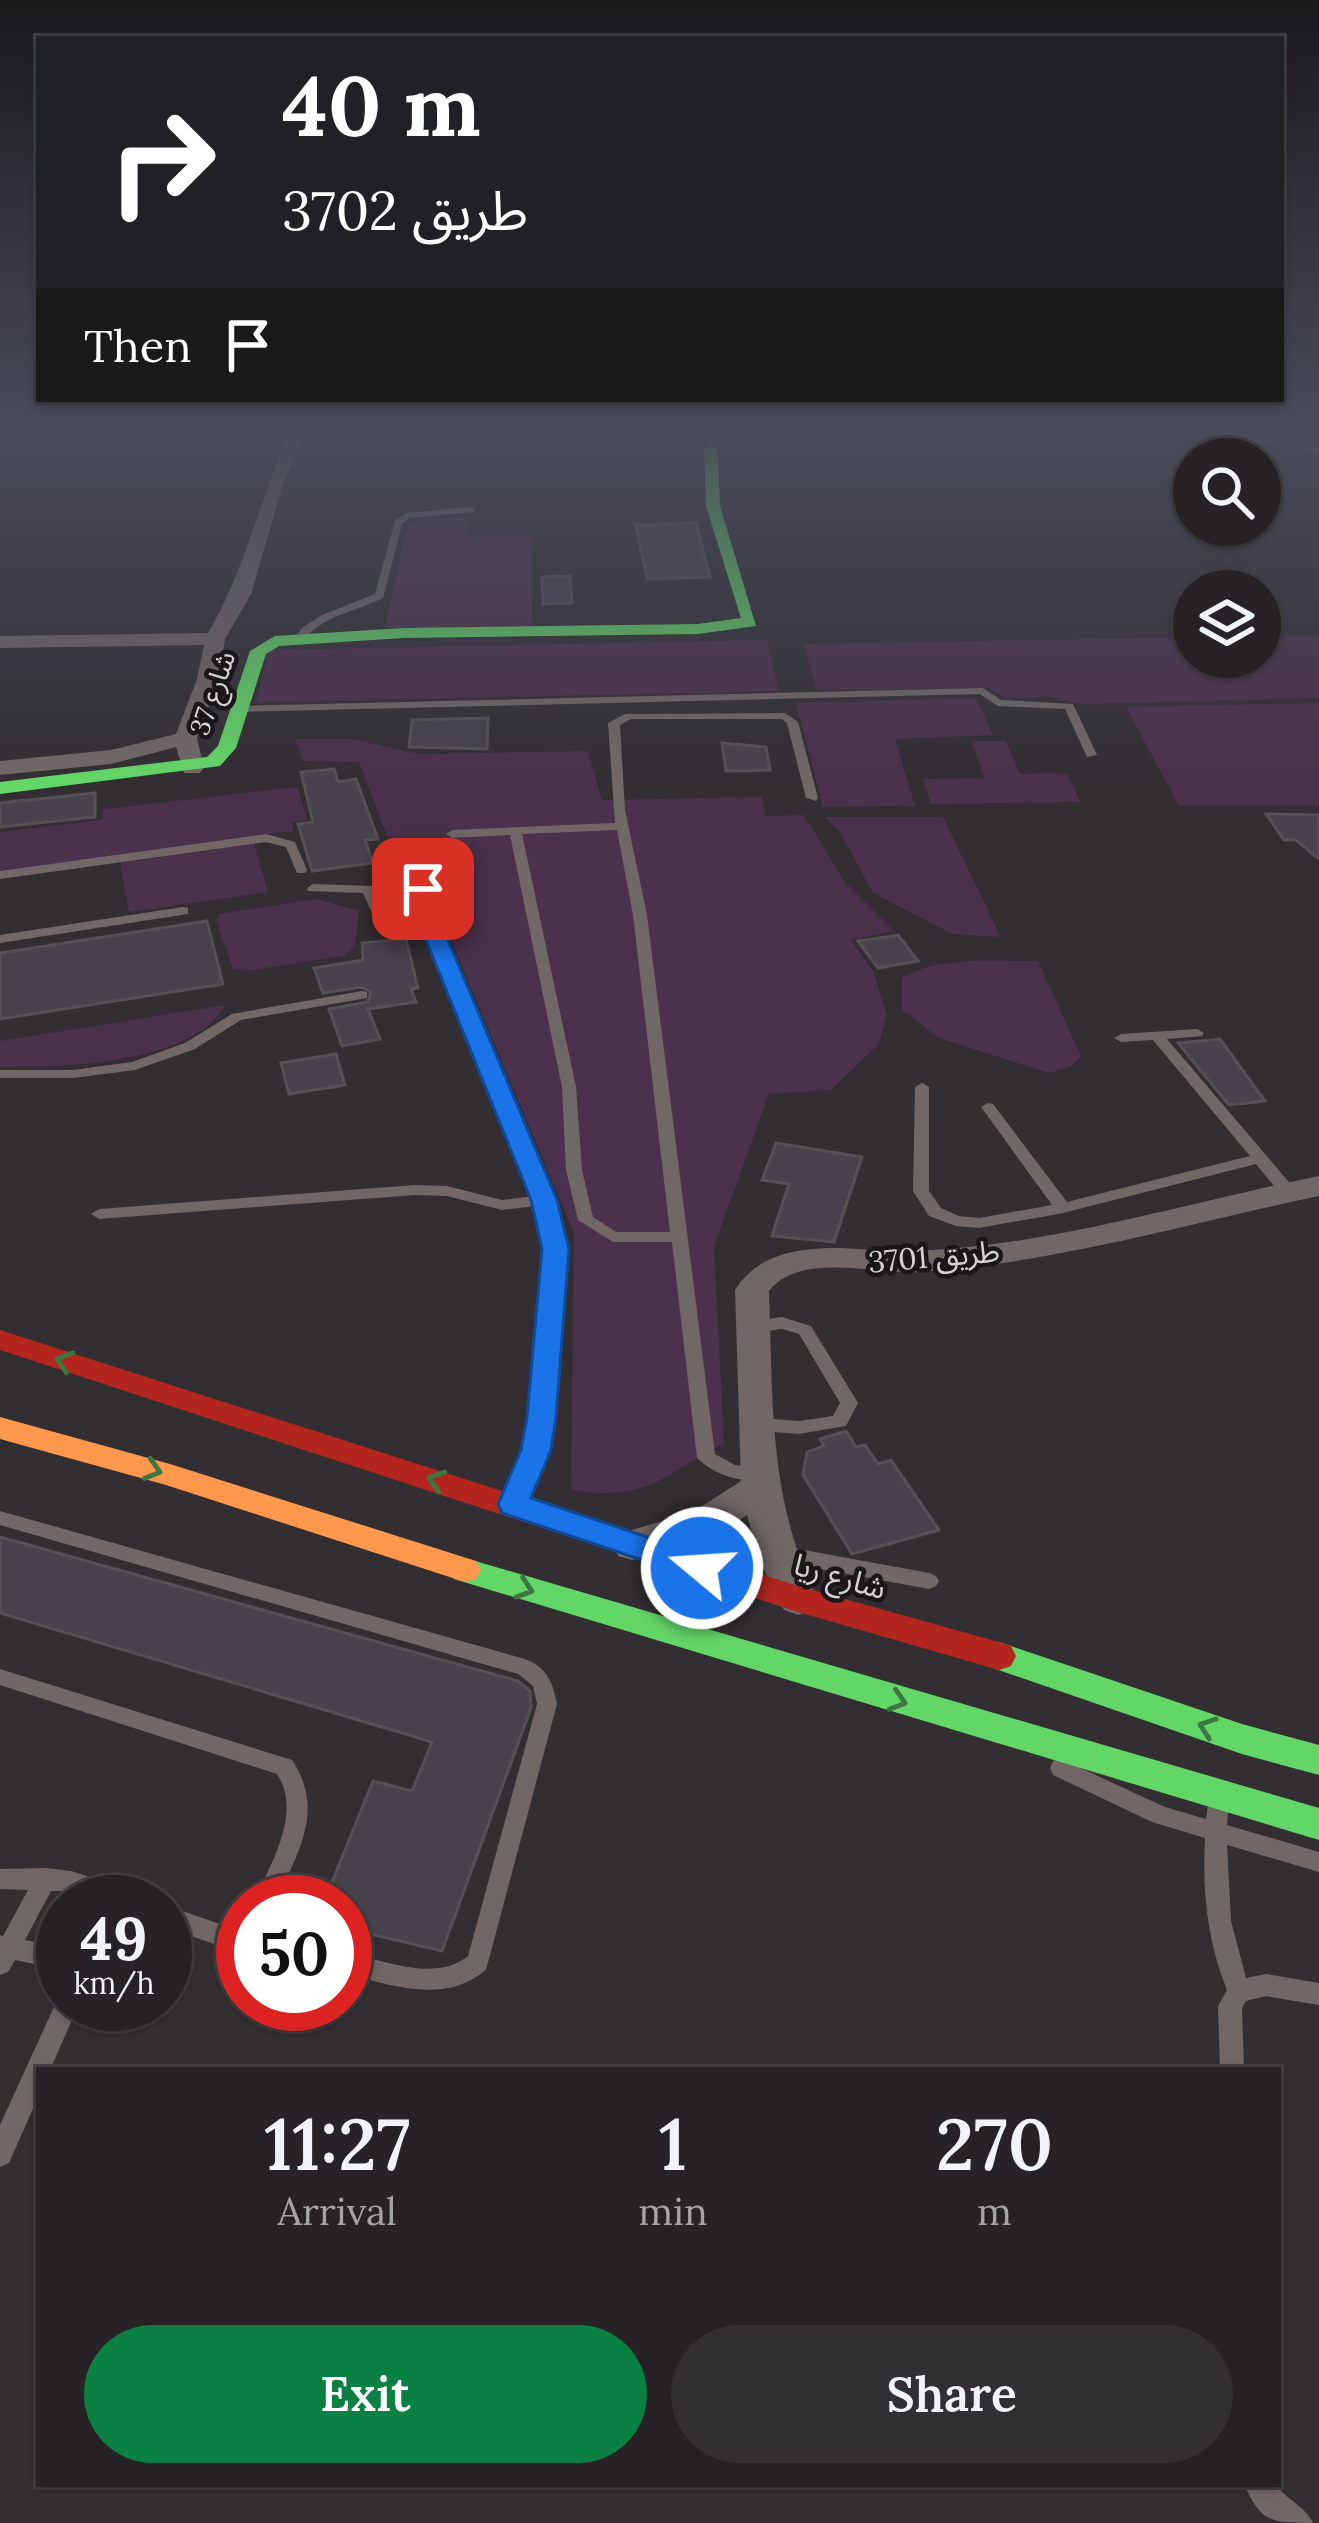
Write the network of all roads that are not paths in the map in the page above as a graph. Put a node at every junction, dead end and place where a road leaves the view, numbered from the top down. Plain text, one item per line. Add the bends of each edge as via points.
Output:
1 (256, 544) edge
2 (393, 544) edge
3 (724, 544) edge
4 (214, 639) junction
5 (299, 639) junction
6 (0, 642) edge
7 (238, 709) junction
8 (186, 738) junction
9 (1091, 755) dead end
10 (192, 768) junction
11 (0, 769) edge
12 (0, 788) edge
13 (812, 798) dead end
14 (621, 826) junction
15 (515, 831) junction
16 (452, 834) dead end
17 (301, 870) dead end
18 (0, 875) edge
19 (313, 888) dead end
20 (378, 905) junction
21 (183, 911) dead end
22 (384, 925) dead end
23 (0, 939) edge
24 (362, 995) dead end
25 (1197, 1033) dead end
26 (1157, 1036) junction
27 (1121, 1038) dead end
28 (0, 1074) edge
29 (922, 1087) dead end
30 (988, 1107) dead end
31 (1261, 1158) junction
32 (1304, 1189) edge
33 (544, 1200) junction
34 (1063, 1208) junction
35 (98, 1214) dead end
36 (679, 1237) junction
37 (754, 1327) junction
38 (0, 1340) edge
39 (756, 1425) junction
40 (0, 1428) edge
41 (760, 1481) junction
42 (513, 1504) junction
43 (0, 1518) edge
44 (632, 1545) junction
45 (773, 1552) junction
46 (929, 1581) dead end
47 (798, 1599) junction
48 (0, 1677) edge
49 (1004, 1733) junction
50 (1319, 1760) edge
51 (1219, 1797) junction
52 (1319, 1824) edge
53 (1215, 1833) junction
54 (1319, 1862) edge
55 (274, 1875) edge
56 (36, 1878) edge
57 (0, 1879) edge
58 (36, 1895) edge
59 (3, 1952) edge
60 (36, 1956) edge
61 (372, 1968) edge
62 (1239, 1991) junction
63 (1319, 1994) edge
64 (55, 2031) edge
65 (39, 2067) edge
66 (1232, 2067) edge
67 (36, 2073) edge
68 (0, 2154) edge
69 (1260, 2487) edge
70 (1298, 2523) edge

1 - 4 street, شارع 37 via 241,594
2 - 5 lane via 380,596 338,610
3 - 5 main road, شارع 37 via 746,590 750,622
4 - 6 street
4 - 8 street, شارع 37
5 - 7 main road, شارع 37 via 259,649
7 - 9 lane via 983,691 998,703 1069,706
7 - 10 main road, شارع 37 via 225,753
8 - 10 street, شارع 37
8 - 11 street via 111,757
10 - 12 main road, شارع 37
13 - 14 lane via 785,716 624,717 614,723
14 - 15 lane
14 - 36 lane via 640,915
15 - 16 lane
15 - 36 lane via 569,1087 586,1220 613,1237
17 - 18 lane via 291,845 266,838
19 - 20 lane via 362,888
20 - 22 lane
20 - 33 lane via 424,894
21 - 23 lane
24 - 28 lane via 246,1015 135,1066
25 - 26 lane
26 - 27 lane
26 - 31 lane
29 - 34 lane via 921,1191 935,1212 979,1223
30 - 34 lane
31 - 32 lane
31 - 34 lane
32 - 37 street, طريق 3701 via 982,1255 787,1262 752,1290
33 - 35 lane via 502,1205 415,1190
33 - 42 lane via 556,1271 546,1388 536,1450
36 - 41 lane via 706,1458
37 - 39 street, طريق 3701
37 - 39 lane via 805,1330 849,1403 840,1421 825,1426
42 -> 38 main road, شارع ريا
39 - 41 street, طريق 3701
40 -> 49 main road
41 - 44 street via 706,1523
41 - 45 street, طريق 3701
42 - 44 main road, شارع ريا
43 - 61 lane via 525,1666 542,1682 547,1704 478,1962 445,1981
44 - 47 main road, شارع ريا
45 - 46 lane
45 - 47 street, طريق 3701
50 -> 47 main road, شارع ريا
48 - 55 lane via 284,1768 300,1801
49 - 51 main road
49 - 53 lane via 1101,1790
51 - 52 main road
51 - 53 lane
53 - 54 lane
53 - 62 lane via 1222,1940
56 - 57 lane
58 - 59 lane
59 - 60 lane
62 - 63 lane via 1266,1985
62 - 66 lane via 1230,2006
64 - 65 lane
67 - 68 lane
69 - 70 lane

